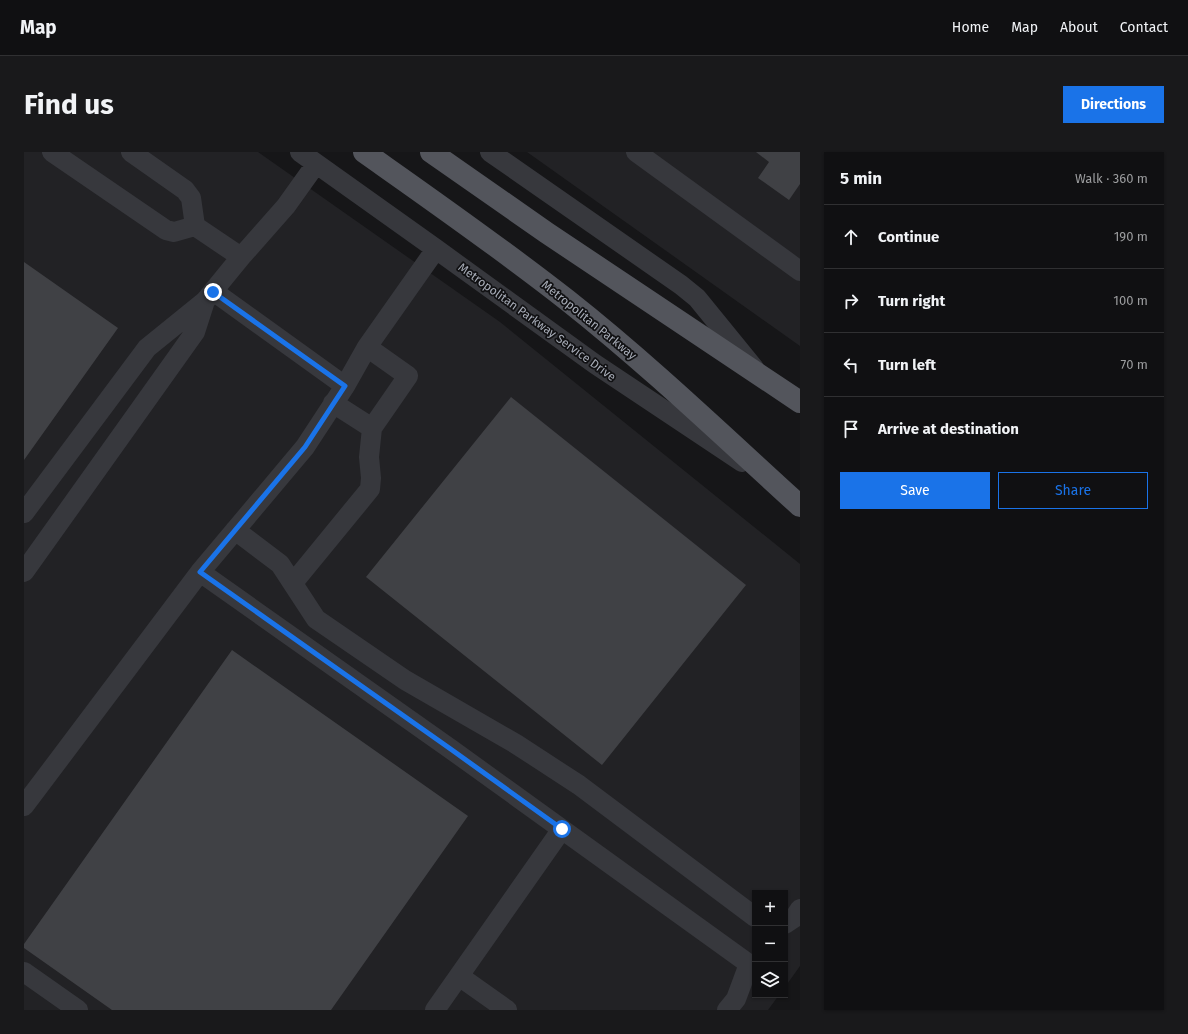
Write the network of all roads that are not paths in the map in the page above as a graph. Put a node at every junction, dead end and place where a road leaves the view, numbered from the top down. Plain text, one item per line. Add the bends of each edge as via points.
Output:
1 (52, 152) edge
2 (131, 152) edge
3 (300, 152) edge
4 (364, 152) edge
5 (431, 152) edge
6 (490, 152) edge
7 (636, 152) edge
8 (316, 164) junction
9 (195, 226) junction
10 (436, 249) junction
11 (241, 257) junction
12 (800, 271) edge
13 (209, 296) junction
14 (367, 347) junction
15 (761, 376) junction
16 (345, 386) junction
17 (800, 402) edge
18 (333, 403) junction
19 (372, 428) junction
20 (778, 486) junction
21 (37, 496) junction
22 (800, 506) edge
23 (24, 513) edge
24 (64, 516) junction
25 (235, 530) junction
26 (24, 572) edge
27 (200, 572) junction
28 (293, 583) junction
29 (24, 806) edge
30 (562, 829) junction
31 (800, 909) edge
32 (752, 915) edge
33 (788, 922) edge
34 (24, 972) edge
35 (459, 976) junction
36 (78, 1010) edge
37 (435, 1010) edge
38 (507, 1010) edge
39 (727, 1010) edge

1 - 9 street via 166,230 174,232
2 - 9 street via 185,190 191,198
3 - 8 street, Metropolitan Parkway Service Drive
4 - 20 main road, Metropolitan Parkway via 567,300 691,406
5 - 15 main road
6 - 15 street via 692,294
7 - 12 street
8 - 10 street, Metropolitan Parkway Service Drive
8 - 11 street via 286,206
9 - 11 street
10 - 14 street
10 - 20 street, Metropolitan Parkway Service Drive via 595,364
11 - 13 street
13 - 16 street
13 - 21 street via 147,348
13 - 24 street via 195,332
14 - 16 street
14 - 19 street via 408,376
15 - 17 main road
16 - 18 street
18 - 19 street
18 - 25 street via 305,447
19 - 28 street via 369,456 372,478 370,488
20 - 22 main road, Metropolitan Parkway
21 - 23 street
21 - 24 street
24 - 26 street
25 - 27 street
25 - 28 street via 280,564
27 - 29 street
27 - 30 street
28 - 32 street via 316,619 405,680 516,744 579,786
30 - 35 street
30 - 39 street via 749,964 736,999
31 - 33 street
34 - 36 street
35 - 37 street
35 - 38 street

